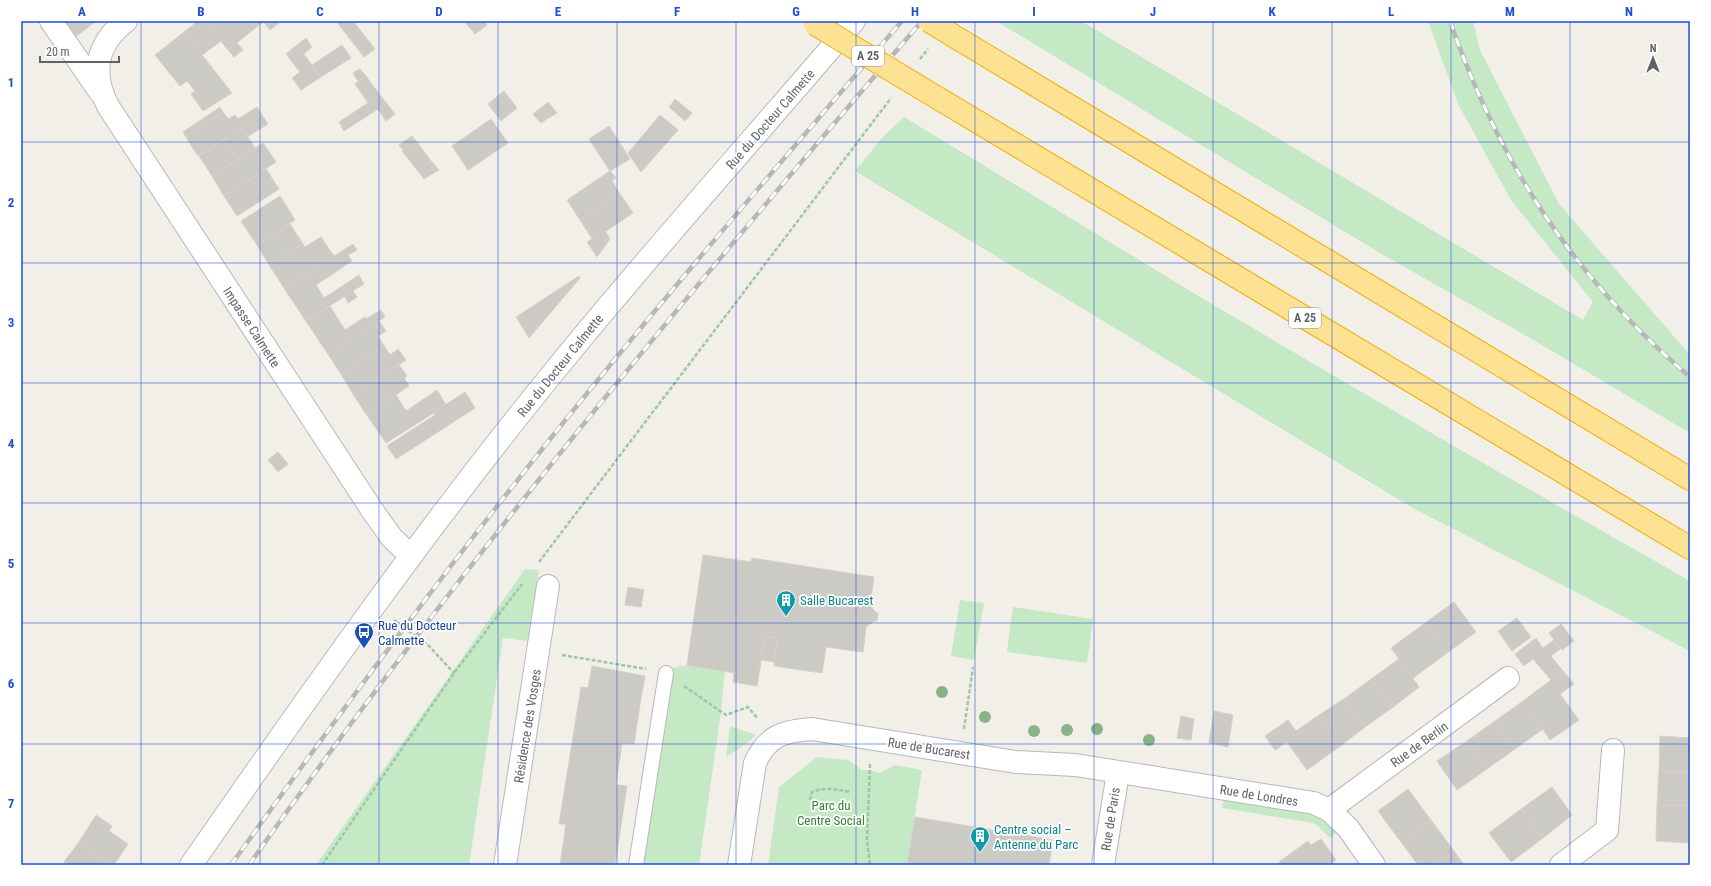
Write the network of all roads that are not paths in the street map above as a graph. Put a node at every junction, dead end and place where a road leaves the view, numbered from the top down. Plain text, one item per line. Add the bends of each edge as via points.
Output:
1 (51, 21) edge
2 (126, 21) edge
3 (854, 21) edge
4 (929, 21) edge
5 (813, 22) edge
6 (101, 93) junction
7 (1690, 479) edge
8 (1690, 548) edge
9 (411, 556) junction
10 (548, 586) dead end
11 (666, 674) dead end
12 (1508, 678) dead end
13 (1613, 750) dead end
14 (1118, 773) junction
15 (1329, 810) junction
16 (191, 865) edge
17 (505, 865) edge
18 (636, 865) edge
19 (739, 865) edge
20 (1103, 865) edge
21 (1374, 865) edge
22 (1561, 865) edge

1 - 6 street, Impasse Calmette
2 - 6 street, Impasse Calmette via 106,40 101,52
3 - 9 street, Rue du Docteur Calmette via 566,356
4 - 7 highway, bridge
5 - 8 highway, A 25, bridge
6 - 9 street, Impasse Calmette via 374,513 392,538
9 - 16 street, Rue du Docteur Calmette
10 - 17 street, Résidence des Vosges
11 - 18 lane
12 - 15 street, Rue de Berlin
13 - 22 street via 1607,830
14 - 15 street, Rue de Londres via 1314,803
14 - 19 street, Rue de Bucarest via 1075,765 1016,762 812,730 790,731 764,746 755,763
14 - 20 street, Rue de Paris
15 - 21 street, Rue de Londres via 1348,828

